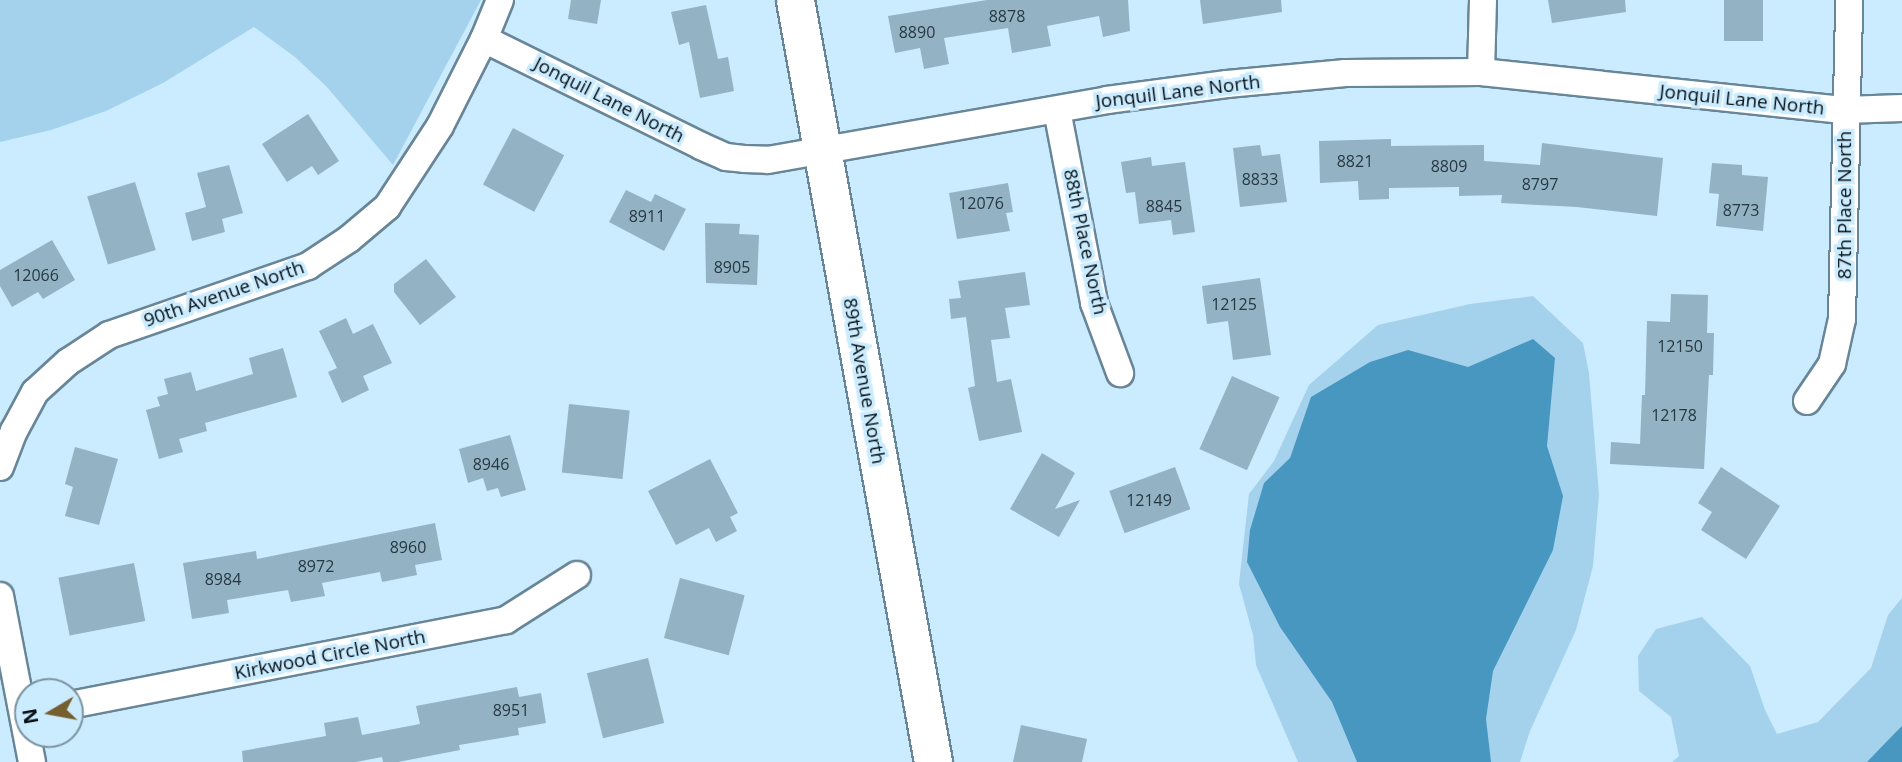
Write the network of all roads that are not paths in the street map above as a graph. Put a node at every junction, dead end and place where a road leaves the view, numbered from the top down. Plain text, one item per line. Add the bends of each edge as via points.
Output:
1 (499, 0) edge
2 (795, 0) edge
3 (1483, 0) edge
4 (1849, 0) edge
5 (484, 39) junction
6 (1481, 72) junction
7 (1902, 108) edge
8 (1057, 110) junction
9 (1845, 110) junction
10 (822, 150) junction
11 (1120, 373) dead end
12 (1807, 401) dead end
13 (0, 467) edge
14 (577, 575) dead end
15 (0, 596) edge
16 (18, 678) edge
17 (84, 702) edge
18 (933, 762) edge

1 - 5 street, 90th Avenue North
2 - 10 street, 89th Avenue North
3 - 6 street
4 - 9 street, 87th Place North
5 - 10 street, Jonquil Lane North via 726,157 768,160
5 - 13 street, 90th Avenue North via 440,126 387,207 308,266 109,335 68,362 35,392
6 - 8 street, Jonquil Lane North via 1345,73 1227,84
6 - 9 street, Jonquil Lane North
7 - 9 street, Jonquil Lane North
8 - 10 street, Jonquil Lane North
8 - 11 street, 88th Place North via 1094,303
9 - 12 street, 87th Place North via 1842,319 1832,364
10 - 18 street, 89th Avenue North
14 - 17 street, Kirkwood Circle North via 506,620
15 - 16 street

